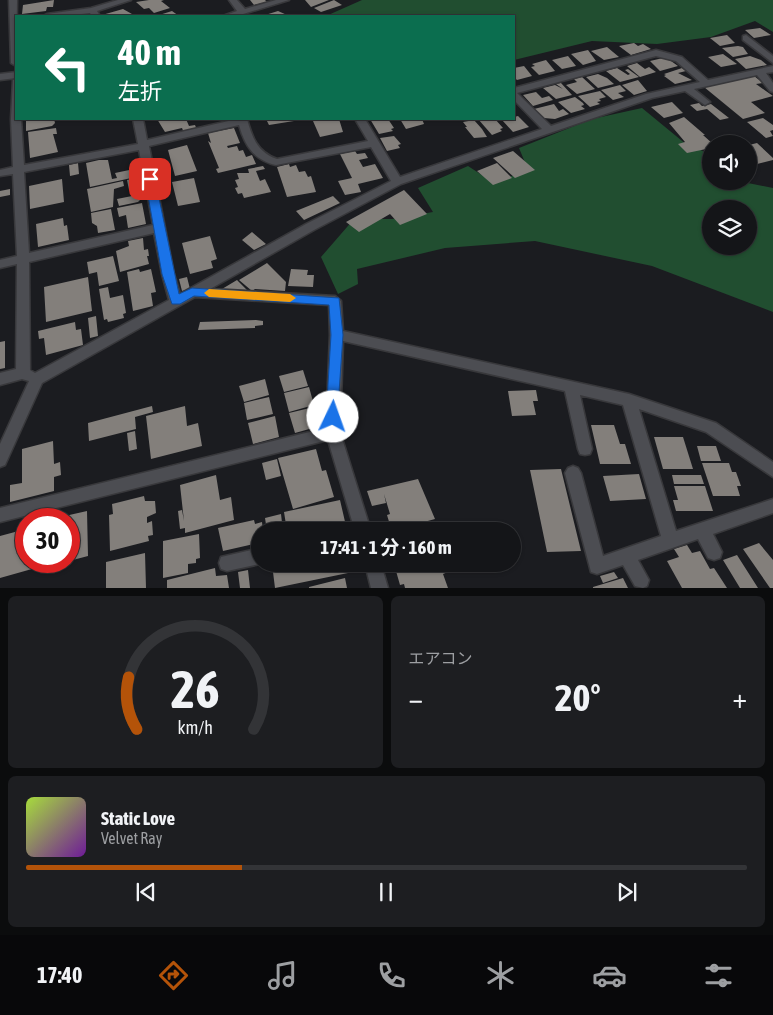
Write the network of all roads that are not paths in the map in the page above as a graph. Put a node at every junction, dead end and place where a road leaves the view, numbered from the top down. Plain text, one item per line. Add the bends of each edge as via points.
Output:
1 (12, 0) edge
2 (127, 0) edge
3 (233, 0) edge
4 (286, 0) edge
5 (94, 13) edge
6 (241, 14) edge
7 (63, 15) edge
8 (15, 21) edge
9 (746, 38) dead end
10 (773, 60) edge
11 (773, 69) edge
12 (759, 71) junction
13 (15, 75) edge
14 (0, 77) edge
15 (706, 83) junction
16 (686, 87) junction
17 (773, 89) edge
18 (515, 93) edge
19 (515, 94) edge
20 (704, 102) dead end
21 (16, 120) edge
22 (138, 120) edge
23 (243, 120) edge
24 (361, 120) edge
25 (548, 129) junction
26 (374, 143) junction
27 (143, 145) junction
28 (20, 169) junction
29 (0, 173) edge
30 (397, 182) junction
31 (159, 228) junction
32 (23, 259) junction
33 (0, 264) edge
34 (192, 292) junction
35 (176, 301) junction
36 (337, 335) junction
37 (23, 373) junction
38 (37, 378) junction
39 (0, 379) edge
40 (571, 386) junction
41 (629, 400) junction
42 (333, 432) junction
43 (585, 449) dead end
44 (0, 460) edge
45 (773, 470) edge
46 (573, 473) dead end
47 (773, 506) edge
48 (0, 515) edge
49 (360, 522) edge
50 (702, 531) junction
51 (671, 542) junction
52 (714, 552) dead end
53 (627, 556) junction
54 (251, 558) edge
55 (227, 563) dead end
56 (375, 572) edge
57 (641, 580) dead end
58 (380, 588) edge

1 - 8 street
2 - 5 street
3 - 6 street
4 - 6 street
5 - 7 street
9 - 10 street
11 - 12 street
12 - 15 street
12 - 17 street
13 - 14 street
15 - 16 street
15 - 18 street via 678,59 656,53
16 - 20 street
16 - 25 street
19 - 25 street
21 - 28 street
22 - 27 street
23 - 26 street via 249,143 263,158 276,162
23 - 27 street
24 - 26 street
25 - 30 street
26 - 30 street
27 - 28 street
27 - 31 street
28 - 29 street
28 - 32 street
30 - 34 street
31 - 32 street
31 - 35 street
32 - 33 street
32 - 37 street
34 - 35 street
34 - 36 street via 335,301
35 - 38 street
36 - 40 street
36 - 42 street
37 - 38 street
37 - 39 street
38 - 44 street
40 - 41 street
40 - 43 street
41 - 45 street via 711,427
41 - 51 street
42 - 48 street
42 - 49 street
46 - 53 street via 597,566
47 - 50 street
50 - 51 street
50 - 52 street
51 - 53 street
53 - 57 street
54 - 55 street
56 - 58 street

